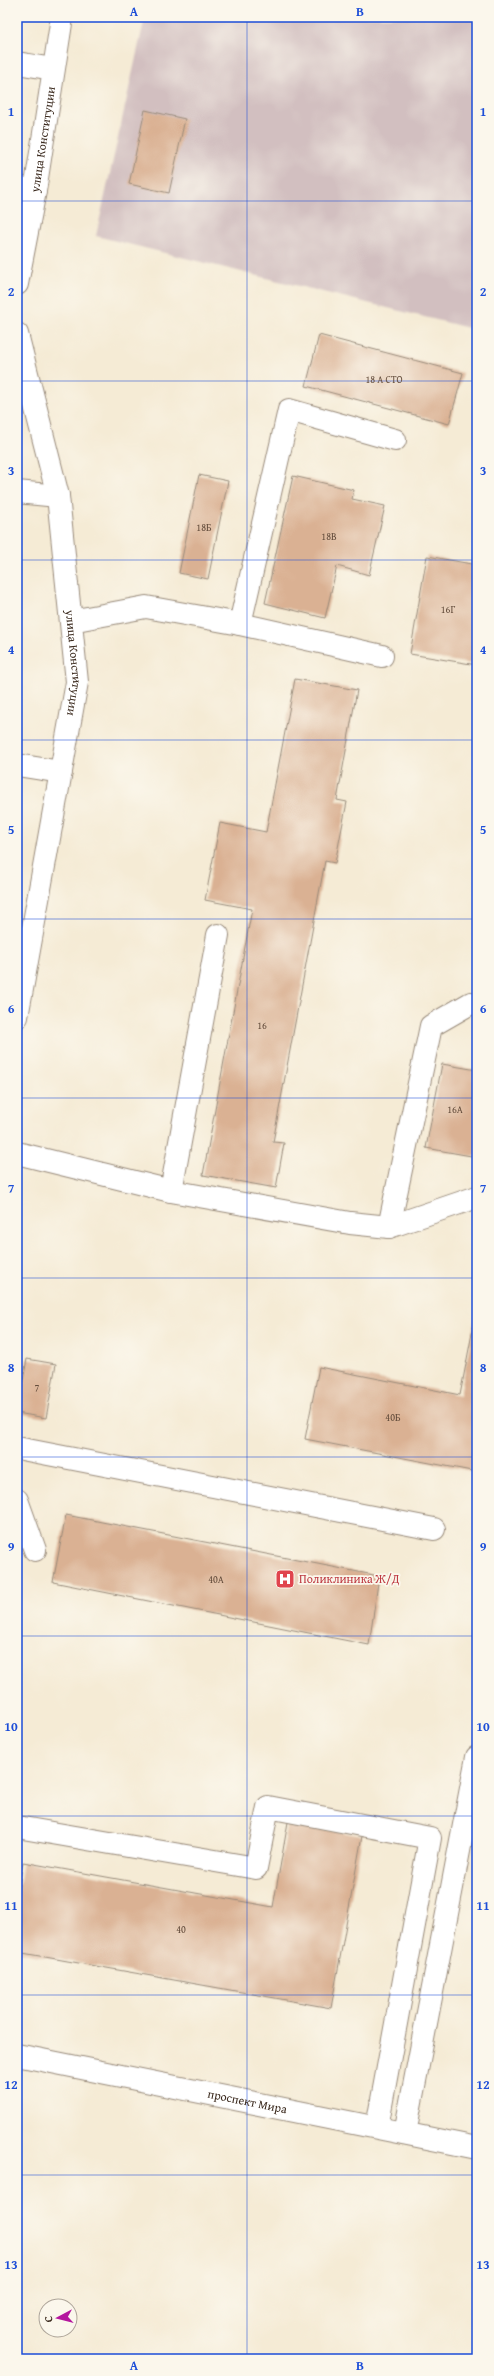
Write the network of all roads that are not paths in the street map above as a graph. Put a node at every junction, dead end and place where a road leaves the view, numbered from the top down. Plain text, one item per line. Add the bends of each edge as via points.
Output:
1 (62, 17) edge
2 (17, 63) edge
3 (53, 69) junction
4 (26, 189) edge
5 (17, 284) edge
6 (19, 348) edge
7 (395, 440) dead end
8 (17, 492) edge
9 (58, 496) junction
10 (71, 621) junction
11 (240, 624) junction
12 (382, 656) dead end
13 (17, 765) edge
14 (61, 772) junction
15 (218, 935) dead end
16 (477, 1004) edge
17 (17, 1017) edge
18 (17, 1153) edge
19 (171, 1191) junction
20 (477, 1197) edge
21 (389, 1227) junction
22 (17, 1448) edge
23 (17, 1500) edge
24 (434, 1529) dead end
25 (35, 1550) dead end
26 (477, 1757) edge
27 (17, 1827) edge
28 (17, 2055) edge
29 (377, 2127) junction
30 (405, 2133) junction
31 (477, 2148) edge

1 - 3 main road, улица Конституции
2 - 3 main road
3 - 4 main road, улица Конституции
4 - 5 main road, улица Конституции
6 - 9 main road, улица Конституции
7 - 11 main road via 289,410
8 - 9 main road
9 - 10 main road, улица Конституции
10 - 11 main road via 146,607
10 - 14 main road, улица Конституции via 77,682
11 - 12 main road
13 - 14 main road
14 - 17 main road, улица Конституции
15 - 19 main road
16 - 21 main road via 471,1003 431,1026
18 - 19 main road
19 - 21 main road via 350,1223
20 - 21 main road
22 - 24 main road
23 - 25 main road
26 - 30 main road
27 - 29 main road via 256,1868 268,1807 430,1838
28 - 29 main road, проспект Мира
29 - 30 main road, проспект Мира
30 - 31 main road, проспект Мира

